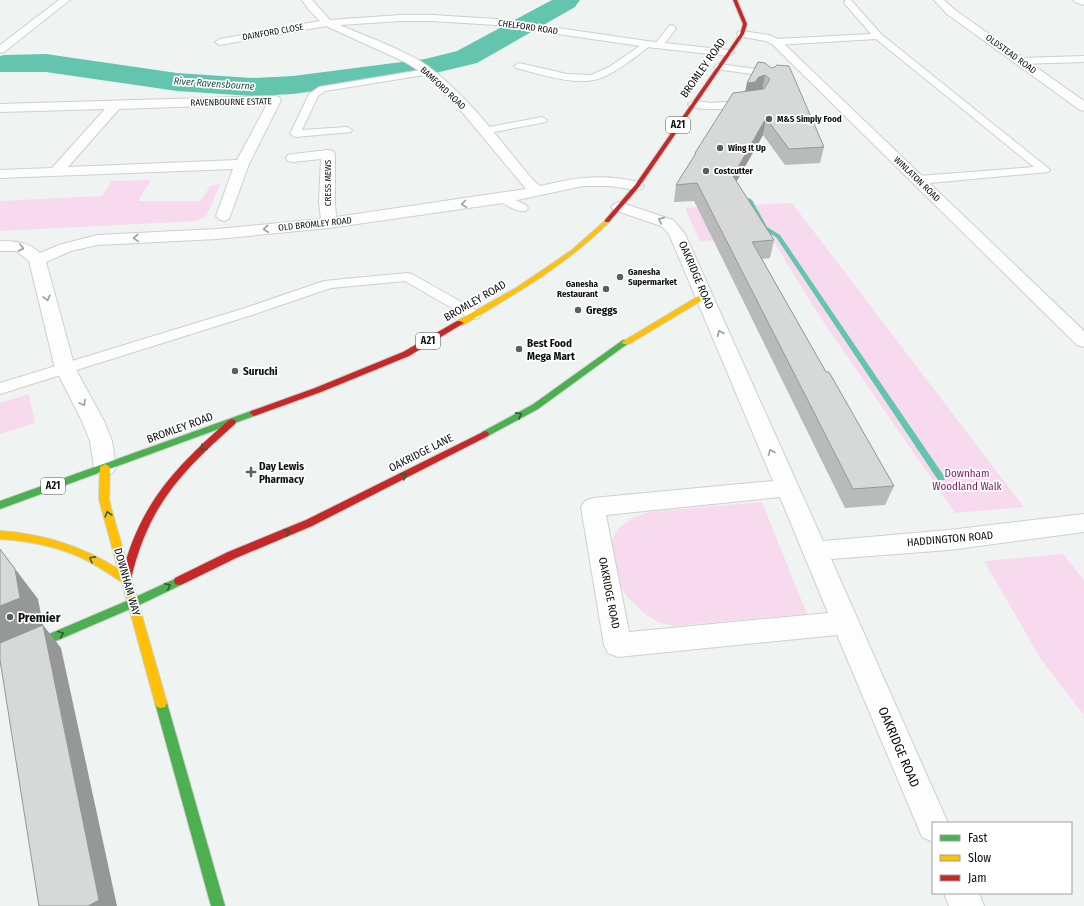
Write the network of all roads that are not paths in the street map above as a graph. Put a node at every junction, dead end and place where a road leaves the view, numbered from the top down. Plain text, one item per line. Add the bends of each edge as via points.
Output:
1 (64, 0) edge
2 (306, 0) edge
3 (735, 0) edge
4 (939, 0) edge
5 (1078, 0) edge
6 (848, 2) dead end
7 (1084, 2) edge
8 (327, 23) junction
9 (672, 28) dead end
10 (742, 34) junction
11 (878, 36) junction
12 (220, 42) dead end
13 (776, 42) junction
14 (652, 45) junction
15 (0, 50) edge
16 (728, 53) junction
17 (1084, 60) edge
18 (1020, 61) junction
19 (519, 66) dead end
20 (719, 67) junction
21 (426, 71) junction
22 (769, 79) edge
23 (758, 99) edge
24 (692, 104) junction
25 (115, 105) junction
26 (0, 108) edge
27 (1084, 108) edge
28 (542, 120) dead end
29 (347, 130) dead end
30 (484, 131) junction
31 (293, 158) dead end
32 (242, 164) junction
33 (57, 171) junction
34 (0, 174) edge
35 (919, 180) junction
36 (637, 186) junction
37 (538, 192) junction
38 (503, 198) junction
39 (620, 207) junction
40 (522, 208) dead end
41 (224, 216) dead end
42 (329, 223) junction
43 (0, 246) edge
44 (37, 260) junction
45 (705, 296) junction
46 (474, 315) junction
47 (1084, 341) edge
48 (65, 368) junction
49 (0, 389) edge
50 (232, 422) junction
51 (105, 467) junction
52 (786, 488) junction
53 (0, 505) edge
54 (1084, 523) edge
55 (0, 535) edge
56 (815, 550) junction
57 (126, 579) junction
58 (133, 603) junction
59 (846, 623) junction
60 (0, 660) edge
61 (932, 824) edge
62 (962, 894) edge
63 (218, 906) edge
64 (967, 906) edge

1 - 15 street
2 - 8 street, BAMFORD ROAD
3 - 10 main road, BROMLEY ROAD via 745,24
4 - 18 street, OLDSTEAD ROAD via 951,12
5 - 7 street
6 - 11 lane
8 - 12 street, DAINFORD CLOSE
8 - 14 street, CHELFORD ROAD via 400,18 496,22
8 - 21 street, BAMFORD ROAD via 409,60
9 - 14 lane
10 - 13 street, WINLATON ROAD via 769,38
10 - 16 main road, BROMLEY ROAD / A21
11 - 13 lane
11 - 35 lane via 1044,170
13 - 35 street, WINLATON ROAD
14 - 16 street, CHELFORD ROAD
14 - 19 lane via 591,79
16 - 20 main road, BROMLEY ROAD / A21
17 - 18 lane
18 - 27 street, OLDSTEAD ROAD
20 - 22 lane via 771,74
20 - 24 main road, BROMLEY ROAD / A21
21 - 29 lane via 322,89 314,94 295,134
21 - 30 street, BAMFORD ROAD via 462,104
23 - 24 lane via 756,102 712,106
24 - 36 main road, BROMLEY ROAD / A21
25 - 26 street, RAVENBOURNE ESTATE
25 - 32 street, RAVENBOURNE ESTATE via 276,100
25 - 33 street
28 - 30 lane
30 - 37 street, BAMFORD ROAD
31 - 42 street, CRESS MEWS via 328,154
32 - 33 street
32 - 41 street, RAVENBOURNE ESTATE
33 - 34 street
35 - 47 street, WINLATON ROAD
36 - 37 street, OLD BROMLEY ROAD via 583,182
36 - 39 main road, BROMLEY ROAD / A21
37 - 38 street, OLD BROMLEY ROAD
38 - 40 lane
38 -> 42 street, OLD BROMLEY ROAD
45 -> 39 street, OAKRIDGE ROAD via 674,227 656,218
39 - 46 main road, BROMLEY ROAD / A21 via 580,247 524,286
42 -> 44 street, OLD BROMLEY ROAD via 216,234 97,240 65,248
43 -> 44 street via 24,248
44 -> 48 street, DOWNHAM WAY
52 -> 45 street, OAKRIDGE ROAD
58 -> 45 main road, OAKRIDGE LANE via 309,523 535,407 625,344
46 - 48 lane via 407,277 329,284
46 - 50 main road, BROMLEY ROAD / A21 via 406,354
48 - 49 lane
48 -> 51 street, DOWNHAM WAY via 93,421 101,441
50 - 51 main road, BROMLEY ROAD / A21
50 -> 57 main road via 184,465 162,492 145,521
51 - 53 main road, BROMLEY ROAD / A21
57 -> 51 main road, DOWNHAM WAY via 104,499
52 - 56 street, OAKRIDGE ROAD
52 - 59 street, OAKRIDGE ROAD via 593,507 618,645
54 - 56 street, HADDINGTON ROAD via 949,540
57 -> 55 main road via 89,557 56,544 34,538
56 - 59 street, OAKRIDGE ROAD
57 - 58 main road, DOWNHAM WAY
60 -> 58 main road, OAKRIDGE LANE
58 - 63 main road, DOWNHAM WAY
59 - 61 street, OAKRIDGE ROAD
62 - 64 street

